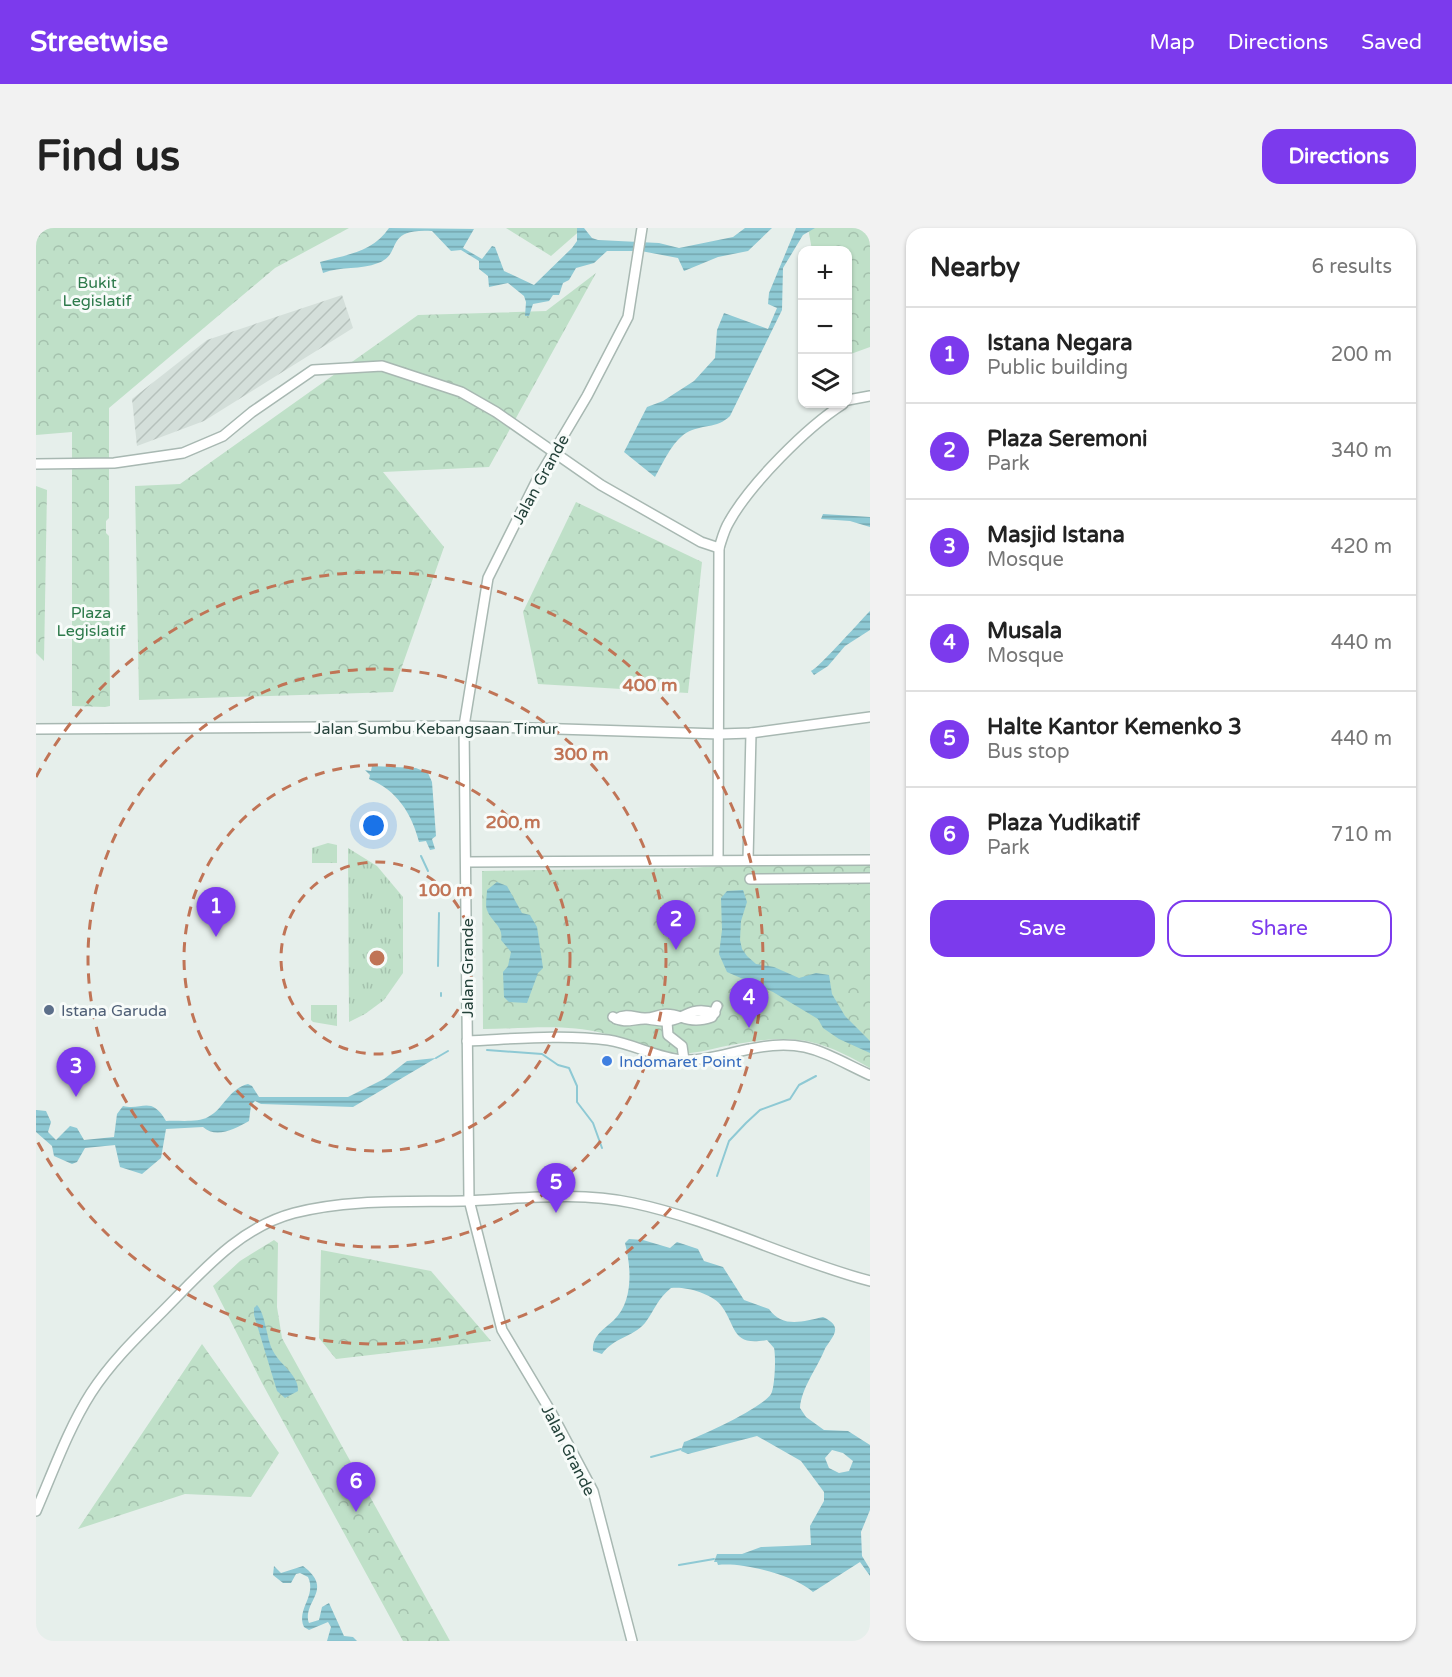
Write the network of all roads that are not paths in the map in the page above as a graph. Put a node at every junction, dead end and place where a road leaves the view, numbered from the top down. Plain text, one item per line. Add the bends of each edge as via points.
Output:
1 (642, 228) edge
2 (870, 396) edge
3 (852, 399) edge
4 (838, 408) edge
5 (554, 452) junction
6 (36, 464) edge
7 (719, 548) junction
8 (870, 717) edge
9 (464, 726) junction
10 (36, 729) edge
11 (751, 733) junction
12 (720, 734) junction
13 (718, 859) junction
14 (748, 860) junction
15 (870, 860) edge
16 (466, 862) junction
17 (870, 878) edge
18 (750, 879) dead end
19 (716, 1009) dead end
20 (681, 1017) junction
21 (614, 1018) dead end
22 (645, 1018) junction
23 (667, 1022) junction
24 (467, 1041) junction
25 (684, 1060) junction
26 (870, 1075) edge
27 (469, 1200) junction
28 (870, 1281) edge
29 (36, 1511) edge
30 (632, 1641) edge

1 - 5 street, Jalan Grande via 628,317
2 - 3 street
4 - 7 street via 802,437 746,497 728,522
5 - 6 street via 461,392 382,366 313,370 223,436 183,453 114,463
5 - 7 street via 601,485 701,542
5 - 9 street, Jalan Grande via 488,578
7 - 12 street
8 - 11 street, Jalan Sumbu Kebangsaan Timur
9 - 10 street, Jalan Sumbu Kebangsaan Timur
9 - 12 street, Jalan Sumbu Kebangsaan Timur
9 - 16 street, Jalan Grande
11 - 12 street, Jalan Sumbu Kebangsaan Timur
11 - 14 street
12 - 13 street
13 - 14 street
13 - 16 street
14 - 15 street
16 - 24 street, Jalan Grande
17 - 18 street
19 - 20 street via 712,1017
20 - 22 street via 664,1013
20 - 23 street
21 - 22 street
22 - 23 street
23 - 25 street via 668,1035 682,1047
24 - 25 street via 594,1039 629,1044
24 - 27 street, Jalan Grande
25 - 26 street via 773,1044 795,1044 830,1054
27 - 28 street via 552,1197 631,1202
27 - 29 street via 372,1203 312,1210 259,1227 225,1248 113,1362 80,1413
27 - 30 street, Jalan Grande via 502,1330 593,1491

